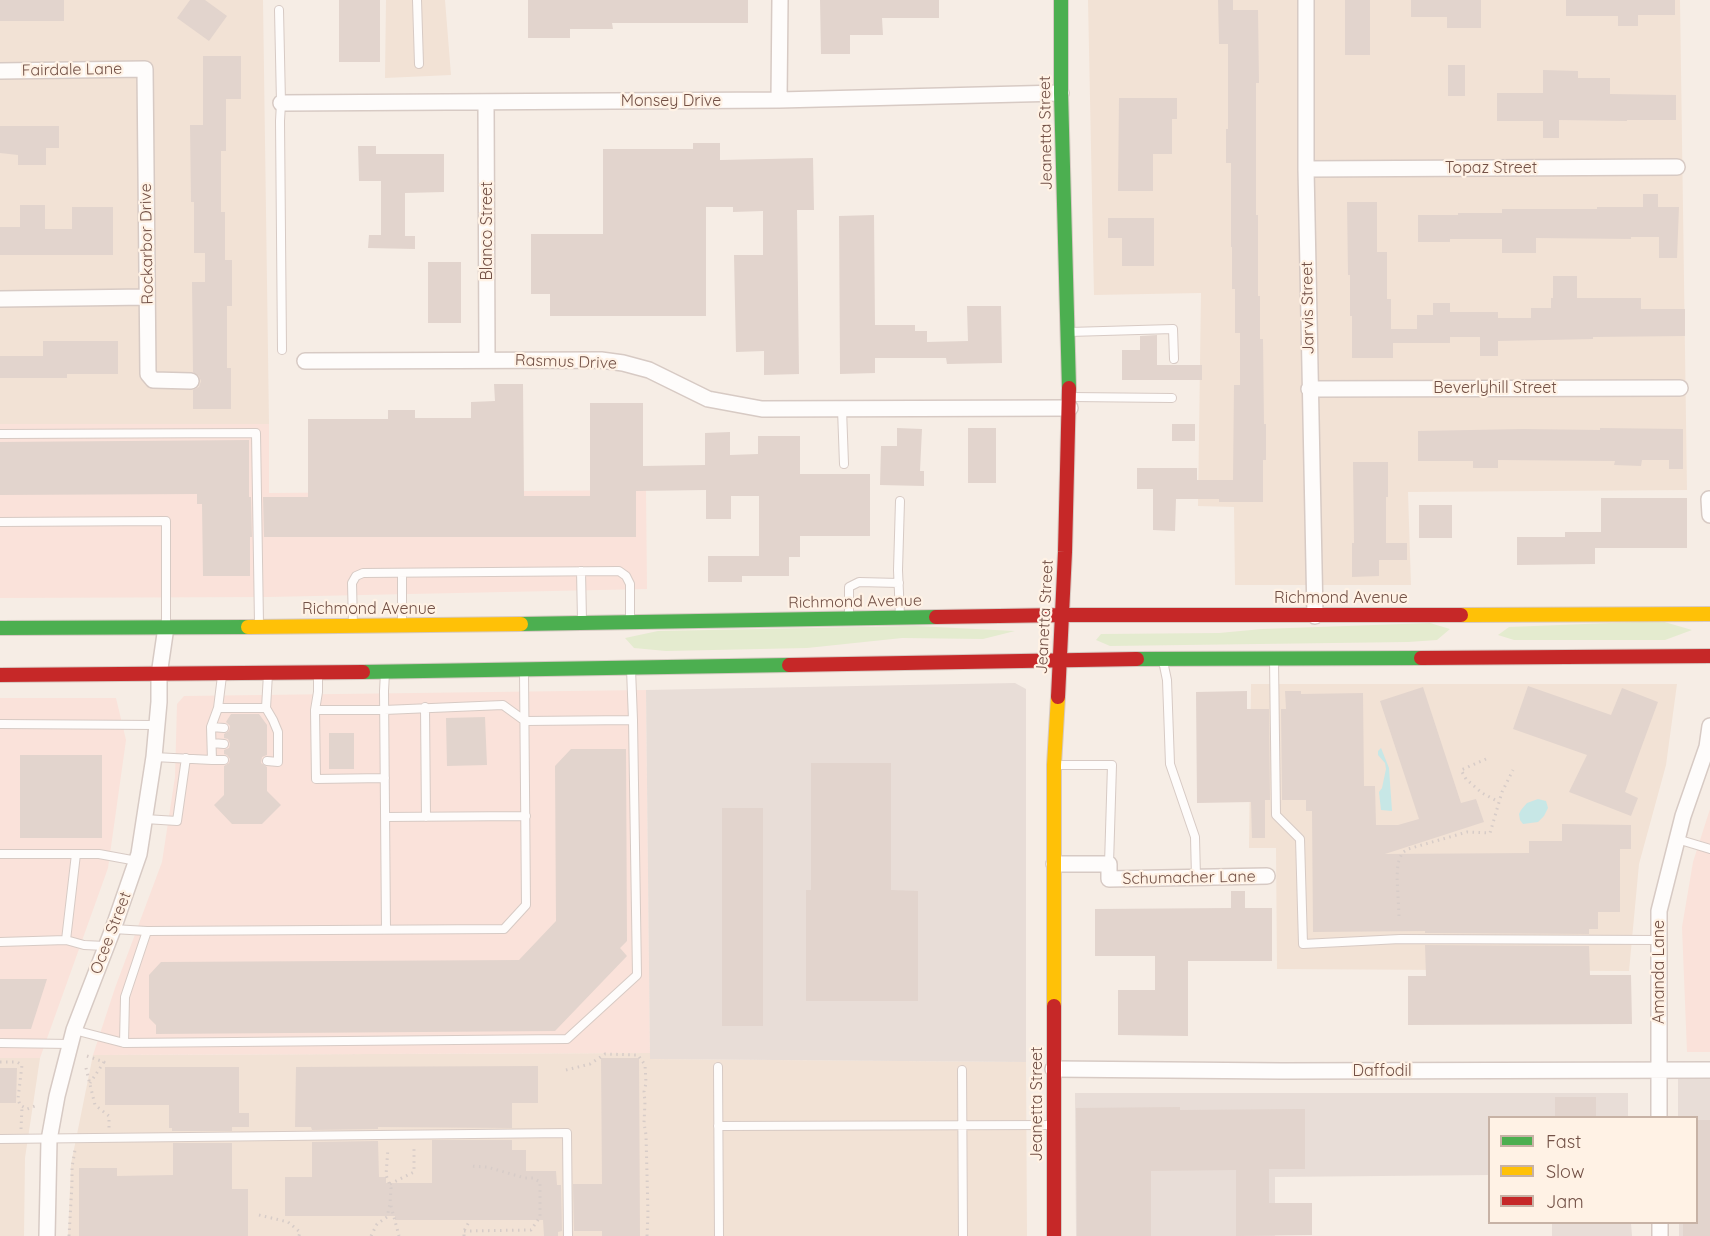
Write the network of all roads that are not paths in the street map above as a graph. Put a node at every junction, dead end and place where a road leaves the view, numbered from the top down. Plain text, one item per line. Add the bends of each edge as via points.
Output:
1 (417, 0) edge
2 (780, 0) edge
3 (1061, 0) edge
4 (1306, 0) edge
5 (279, 10) dead end
6 (419, 63) dead end
7 (145, 69) joint
8 (0, 71) edge
9 (1061, 93) junction
10 (779, 100) junction
11 (486, 102) junction
12 (281, 104) junction
13 (1677, 166) dead end
14 (1306, 169) junction
15 (147, 297) junction
16 (0, 299) edge
17 (1068, 332) junction
18 (282, 350) dead end
19 (1174, 359) dead end
20 (487, 360) junction
21 (305, 361) dead end
22 (191, 381) dead end
23 (1680, 388) dead end
24 (1309, 389) junction
25 (1172, 398) dead end
26 (1070, 402) junction
27 (842, 410) junction
28 (0, 434) edge
29 (844, 464) dead end
30 (1709, 500) edge
31 (900, 501) dead end
32 (1710, 515) edge
33 (0, 522) edge
34 (581, 571) junction
35 (402, 573) junction
36 (899, 583) junction
37 (1710, 614) edge
38 (1062, 615) junction
39 (1316, 616) junction
40 (900, 618) junction
41 (849, 619) junction
42 (630, 622) junction
43 (582, 623) junction
44 (259, 626) junction
45 (353, 626) junction
46 (402, 626) junction
47 (166, 627) junction
48 (0, 628) edge
49 (1710, 656) edge
50 (1274, 658) junction
51 (1163, 659) junction
52 (1059, 661) junction
53 (631, 667) junction
54 (524, 669) junction
55 (385, 672) junction
56 (268, 673) junction
57 (318, 673) junction
58 (222, 674) junction
59 (0, 675) edge
60 (159, 675) junction
61 (425, 707) junction
62 (218, 708) junction
63 (266, 708) junction
64 (315, 710) junction
65 (384, 710) junction
66 (633, 720) junction
67 (525, 721) junction
68 (0, 724) edge
69 (156, 725) junction
70 (1710, 726) edge
71 (211, 727) junction
72 (224, 728) dead end
73 (267, 728) dead end
74 (276, 728) junction
75 (212, 743) junction
76 (224, 744) dead end
77 (267, 744) dead end
78 (278, 744) junction
79 (154, 757) junction
80 (186, 758) junction
81 (212, 760) junction
82 (224, 760) dead end
83 (267, 761) dead end
84 (1054, 765) junction
85 (385, 778) junction
86 (526, 816) junction
87 (385, 817) junction
88 (426, 817) junction
89 (145, 819) junction
90 (1677, 839) junction
91 (1710, 849) edge
92 (0, 854) edge
93 (76, 854) junction
94 (137, 861) junction
95 (1054, 864) junction
96 (1109, 864) junction
97 (1268, 876) dead end
98 (1196, 877) junction
99 (386, 928) junction
100 (113, 929) junction
101 (147, 931) junction
102 (66, 940) junction
103 (1659, 940) junction
104 (0, 942) edge
105 (105, 946) junction
106 (72, 1037) junction
107 (0, 1043) edge
108 (124, 1043) junction
109 (718, 1067) dead end
110 (1053, 1069) junction
111 (962, 1070) dead end
112 (1659, 1070) junction
113 (1710, 1070) edge
114 (1659, 1116) edge
115 (963, 1125) junction
116 (1053, 1125) junction
117 (718, 1126) junction
118 (0, 1140) edge
119 (49, 1140) junction
120 (47, 1236) edge
121 (568, 1236) edge
122 (719, 1236) edge
123 (963, 1236) edge
124 (1054, 1236) edge

1 - 6 lane
2 - 10 street
3 - 9 main road, Jeanetta Street
4 - 14 street, Jarvis Street
5 - 12 lane
7 - 8 street, Fairdale Lane
7 - 15 street, Rockarbor Drive
9 - 10 street, Monsey Drive
9 - 17 main road, Jeanetta Street
10 - 11 street, Monsey Drive
11 - 12 street, Monsey Drive
11 - 20 street, Blanco Street
12 - 18 lane
13 - 14 street, Topaz Street
14 - 24 street, Jarvis Street
15 - 16 street
15 - 22 street, Rockarbor Drive via 148,374 153,380
17 - 19 lane via 1173,329
17 - 26 main road, Jeanetta Street
20 - 21 street, Rasmus Drive
20 - 27 street, Rasmus Drive via 623,363 649,370 708,399 730,404 762,410
23 - 24 street, Beverlyhill Street
24 - 39 street, Jarvis Street
25 - 26 lane
26 - 27 street, Rasmus Drive
26 - 38 main road, Jeanetta Street
27 - 29 lane
28 - 44 lane via 256,434
30 - 32 street
31 - 36 lane
33 - 47 lane via 166,521
34 - 35 lane
34 - 42 lane via 619,571 626,576 630,584
34 - 43 lane
35 - 45 lane via 356,576 352,583
35 - 46 lane
36 - 40 lane
36 - 41 lane via 859,582 849,587
37 - 39 main road, Richmond Avenue
38 - 39 main road, Richmond Avenue
38 - 40 main road, Richmond Avenue
38 - 52 main road, Jeanetta Street
40 - 41 main road, Richmond Avenue
41 - 42 main road, Richmond Avenue
42 - 43 main road, Richmond Avenue
43 - 46 main road, Richmond Avenue
44 - 45 main road, Richmond Avenue
44 - 47 main road, Richmond Avenue
45 - 46 main road, Richmond Avenue
47 - 48 main road, Richmond Avenue
47 - 60 street, Ocee Street
49 - 50 main road
50 - 51 main road
50 - 103 lane via 1276,815 1300,839 1303,944 1400,939
51 - 52 main road
51 - 98 lane via 1170,764 1195,837
52 - 53 main road
52 - 84 main road, Jeanetta Street
53 - 54 main road
53 - 66 lane
54 - 55 main road
54 - 67 lane
55 - 57 main road
55 - 65 lane
56 - 57 main road
56 - 58 main road
56 - 63 lane
57 - 64 lane
58 - 60 main road
58 - 62 lane
59 - 60 main road
60 - 69 street, Ocee Street
61 - 65 lane
61 - 67 lane via 503,705
61 - 88 lane
62 - 63 lane
62 - 71 lane
63 - 74 lane
64 - 65 lane
64 - 85 lane via 316,779
65 - 85 lane
66 - 67 lane
66 - 108 lane via 637,975 567,1039
67 - 86 lane
68 - 69 lane
69 - 79 street, Ocee Street
70 - 90 street, Amanda Lane via 1707,747
71 - 72 lane
71 - 75 lane
73 - 74 lane
74 - 78 lane
75 - 76 lane
75 - 81 lane
77 - 78 lane
78 - 83 lane via 278,762
79 - 80 lane
79 - 89 street, Ocee Street
80 - 81 lane
80 - 89 lane via 177,820
81 - 82 lane
84 - 95 main road, Jeanetta Street
84 - 96 lane via 1112,765
85 - 87 lane
86 - 88 lane
86 - 99 lane via 526,905 504,929
87 - 88 lane
87 - 99 lane
89 - 94 street, Ocee Street
90 - 91 lane
90 - 103 street, Amanda Lane via 1659,911
92 - 93 lane
93 - 94 lane
93 - 102 lane
94 - 100 street, Ocee Street
95 - 96 street, Schumacher Lane
95 - 110 main road, Jeanetta Street
96 - 98 street, Schumacher Lane via 1109,879
97 - 98 street, Schumacher Lane
99 - 101 lane
100 - 101 lane
100 - 105 street, Ocee Street
101 - 108 lane via 125,997
102 - 104 lane
102 - 105 lane
103 - 112 street, Amanda Lane
105 - 106 street, Ocee Street
106 - 107 lane
106 - 108 lane
106 - 119 street, Ocee Street
109 - 117 lane
110 - 112 street, Daffodil
110 - 116 main road, Jeanetta Street
111 - 115 lane
112 - 113 street, Daffodil
112 - 114 street, Amanda Lane
115 - 116 lane
115 - 117 lane
115 - 123 lane
116 - 124 main road, Jeanetta Street
117 - 122 lane
118 - 119 lane
119 - 120 street, Ocee Street
119 - 121 lane via 567,1134

